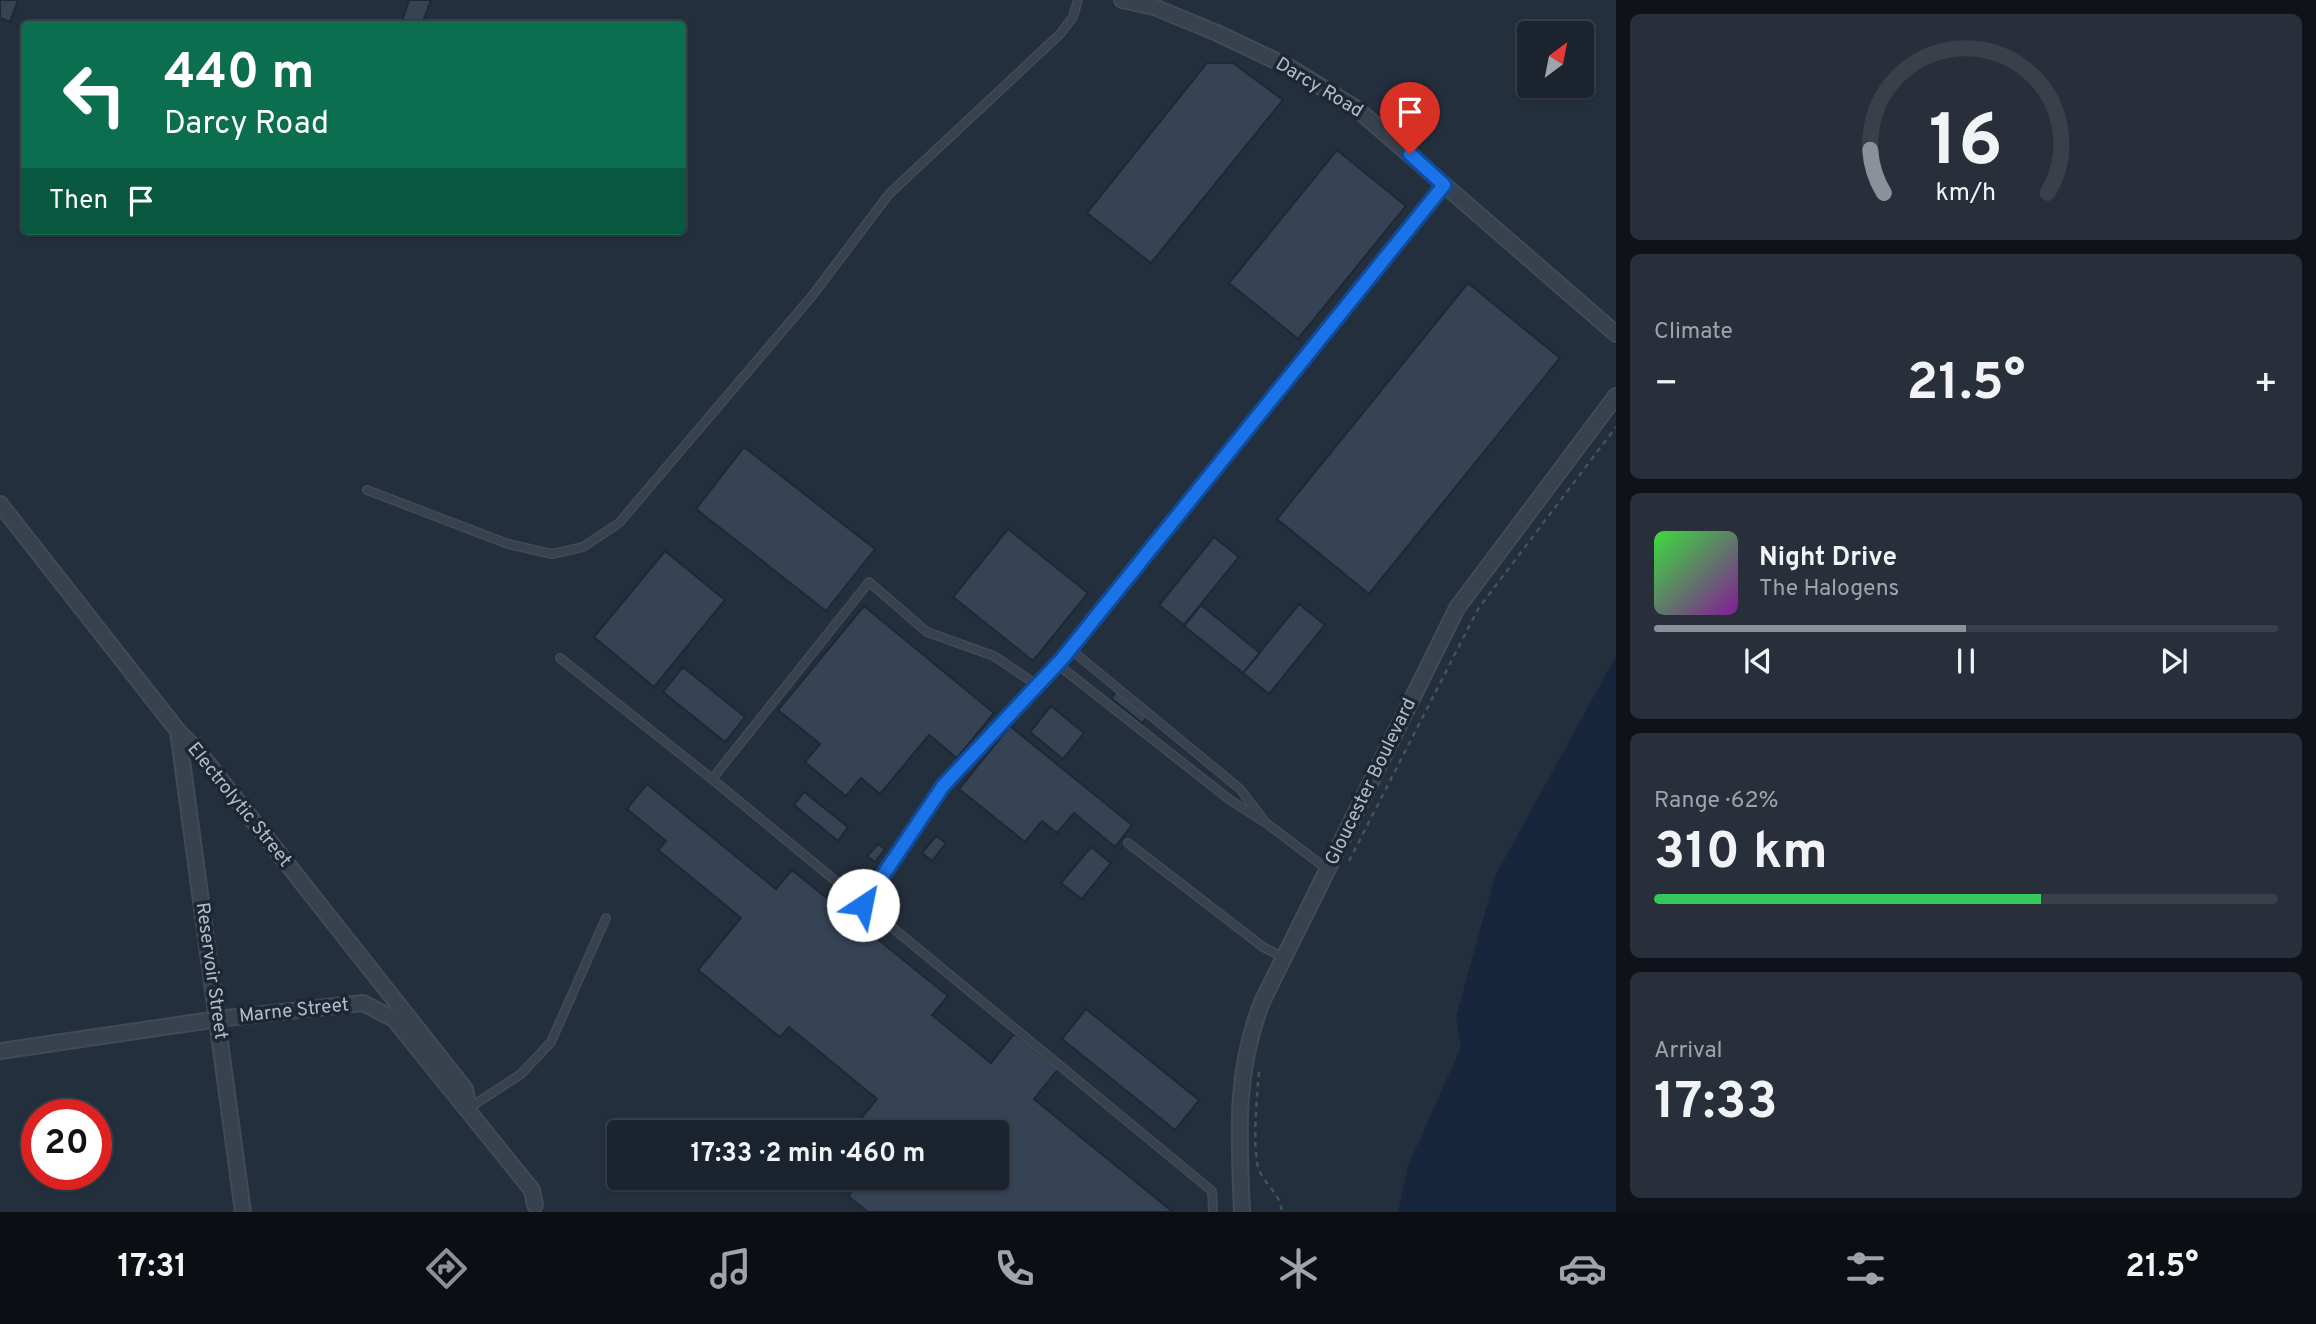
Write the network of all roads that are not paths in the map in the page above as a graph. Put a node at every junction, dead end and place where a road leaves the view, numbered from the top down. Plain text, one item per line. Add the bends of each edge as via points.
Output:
1 (1078, 0) edge
2 (1122, 0) edge
3 (1444, 185) junction
4 (1616, 334) edge
5 (1616, 396) edge
6 (367, 490) dead end
7 (0, 504) edge
8 (1070, 649) junction
9 (560, 658) dead end
10 (1057, 664) junction
11 (1037, 685) junction
12 (178, 731) junction
13 (712, 779) junction
14 (1266, 823) junction
15 (1128, 843) dead end
16 (1327, 870) junction
17 (863, 905) junction
18 (606, 918) dead end
19 (1284, 958) junction
20 (218, 1019) junction
21 (0, 1051) edge
22 (469, 1109) junction
23 (535, 1205) dead end
24 (243, 1212) edge
25 (1213, 1212) edge
26 (1242, 1212) edge

1 - 6 lane via 1073,18 1060,34 889,194 812,296 619,523 583,547 552,554 508,544
2 - 3 street, Darcy Road via 1154,7 1289,68 1357,109
3 - 4 street, Darcy Road
3 - 8 lane
5 - 16 street, Gloucester Boulevard via 1457,608
7 - 12 street, Electrolytic Street
8 - 10 lane
8 - 14 lane via 1240,789
9 - 13 lane
10 - 11 lane
10 - 14 lane
11 - 13 lane via 994,656 927,632 869,582
11 - 17 lane via 943,786
12 - 20 street, Reservoir Street
12 - 22 street, Electrolytic Street via 465,1089
13 - 17 lane
14 - 16 lane
15 - 19 lane via 1263,947
16 - 19 street, Gloucester Boulevard
17 - 25 lane via 1212,1191
18 - 22 lane via 551,1042 521,1074
19 - 26 street, Gloucester Boulevard via 1262,1002 1245,1059 1239,1120
20 - 21 street, Marne Street
20 - 22 street, Marne Street via 363,1003 394,1019
20 - 24 street, Reservoir Street
22 - 23 street, Marne Street via 532,1190

